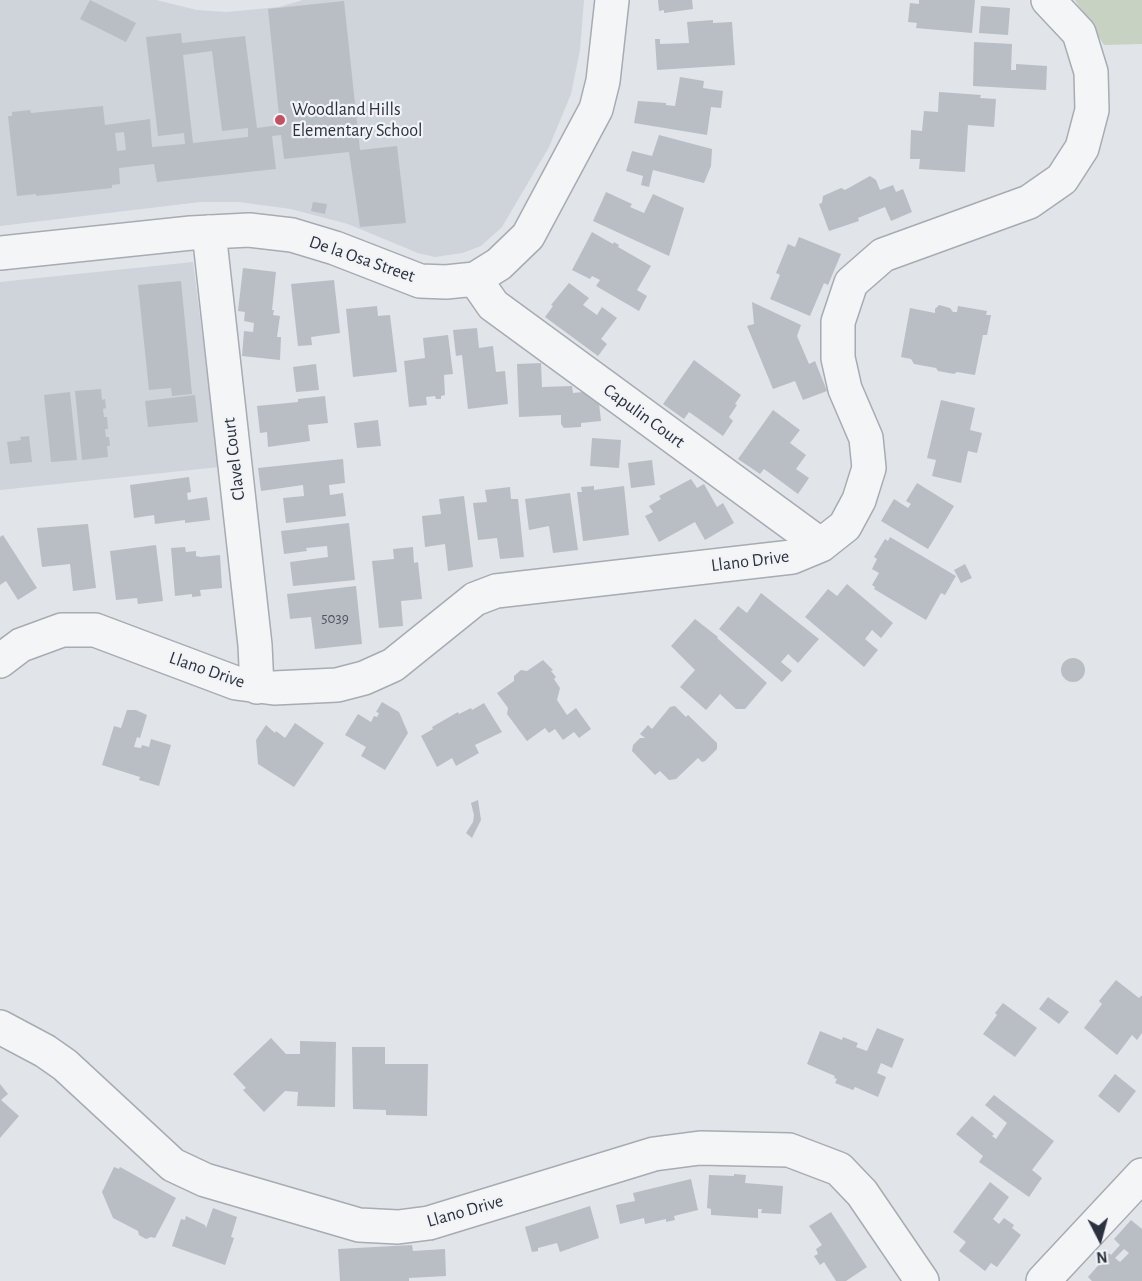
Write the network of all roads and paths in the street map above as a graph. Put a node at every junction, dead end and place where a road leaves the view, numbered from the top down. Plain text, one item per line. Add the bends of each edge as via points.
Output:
1 (612, 0) edge
2 (1048, 0) edge
3 (209, 232) junction
4 (0, 253) edge
5 (475, 279) junction
6 (821, 545) junction
7 (0, 661) edge
8 (257, 687) junction
9 (0, 1027) edge
10 (1142, 1175) edge
11 (922, 1281) edge
12 (1043, 1281) edge

1 - 5 street, De la Osa Street via 596,109 528,236 499,264
2 - 6 street, Llano Drive via 1079,33 1091,72 1092,110 1082,148 1062,179 1029,202 883,255 851,283 838,322 838,358 845,389 866,438 869,468 845,526
3 - 4 street, De la Osa Street
3 - 5 street, De la Osa Street via 249,230 292,235 420,280
3 - 8 street, Clavel Court
5 - 6 street, Capulin Court via 493,305
6 - 8 street, Llano Drive via 792,557 496,591 475,599 393,665 364,678 337,685
7 - 8 street, Llano Drive via 21,645 62,630 95,630 236,683
9 - 11 street, Llano Drive via 66,1065 173,1165 206,1180 359,1225 398,1227 429,1222 654,1154 700,1148 789,1150 838,1169 862,1193
10 - 12 street

